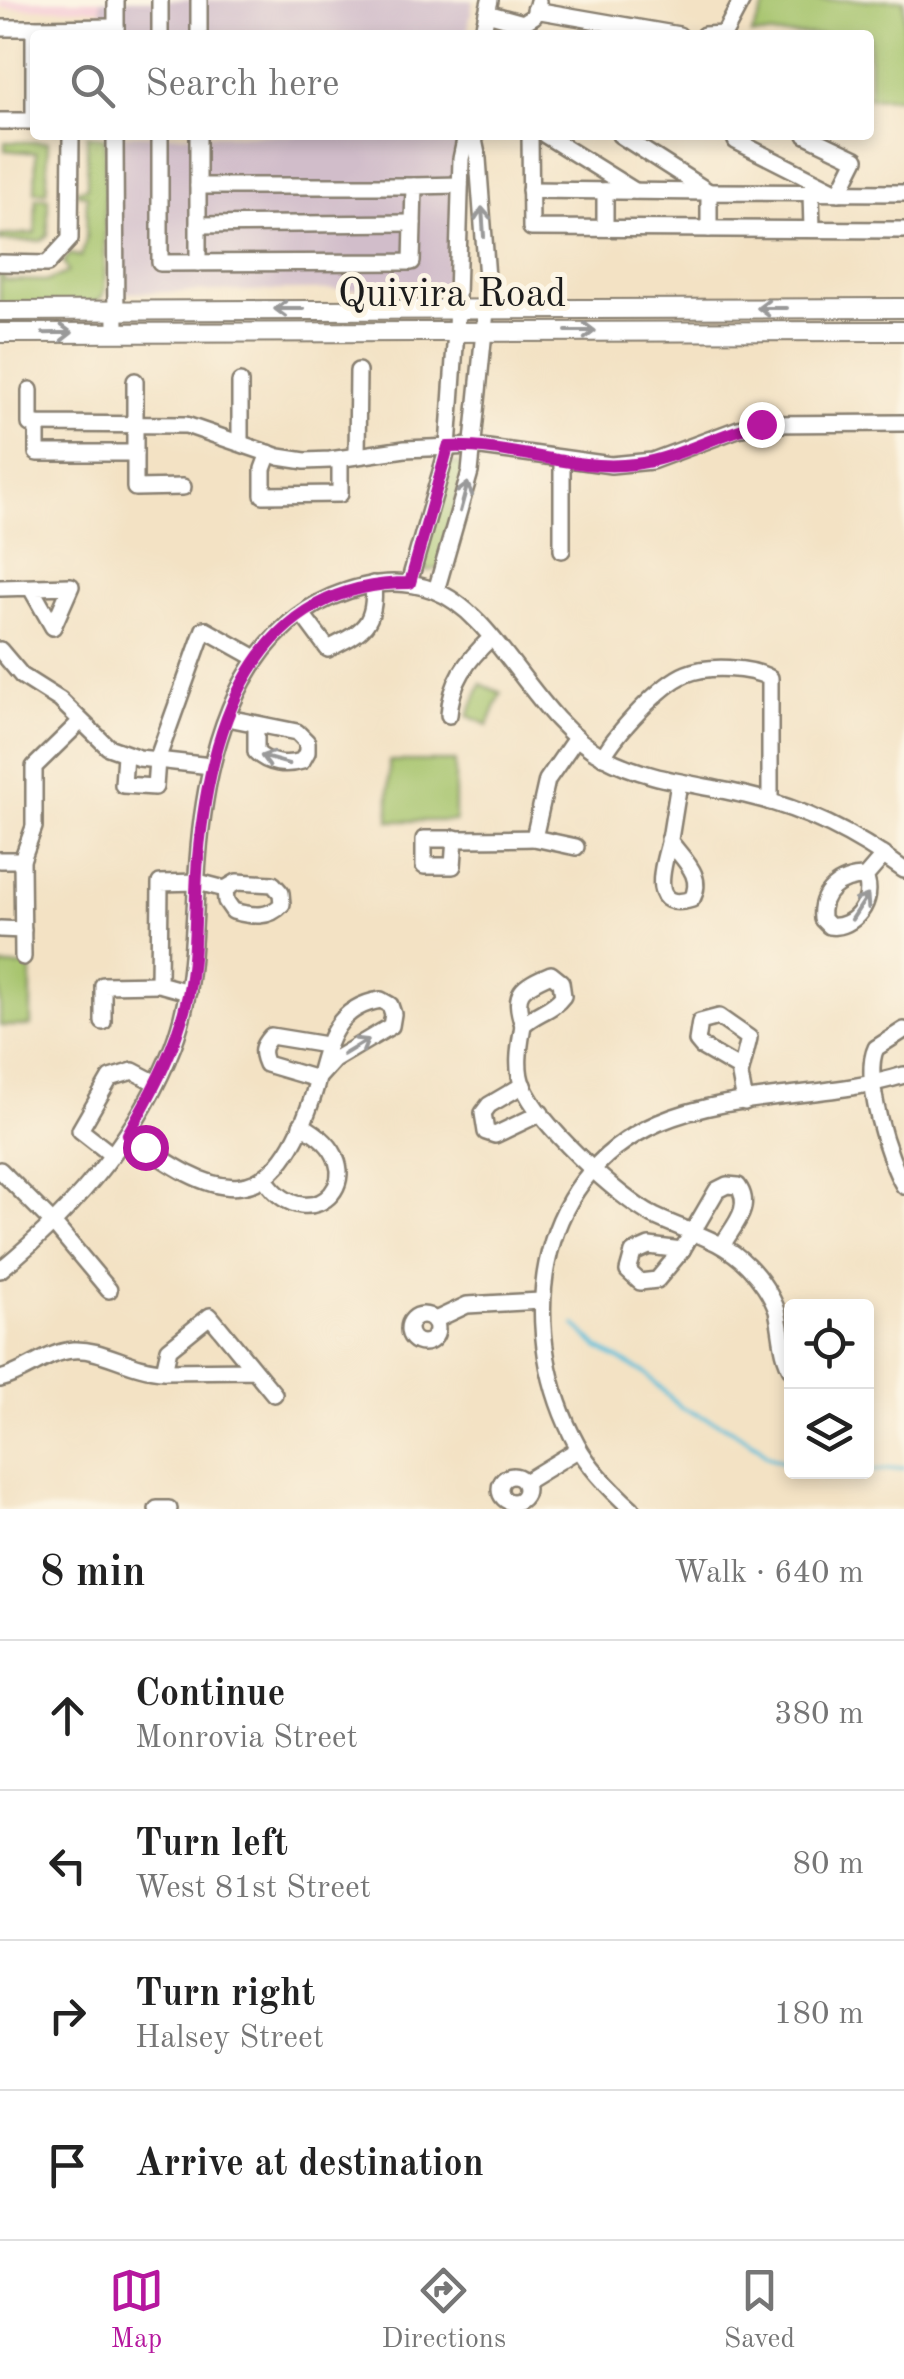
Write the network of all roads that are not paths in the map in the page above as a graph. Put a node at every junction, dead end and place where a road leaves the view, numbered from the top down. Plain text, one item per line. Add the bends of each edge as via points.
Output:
1 (116, 0) edge
2 (160, 0) edge
3 (199, 0) edge
4 (742, 0) edge
5 (537, 5) edge
6 (488, 6) edge
7 (0, 28) edge
8 (34, 28) joint
9 (59, 30) edge
10 (116, 30) edge
11 (160, 30) edge
12 (199, 30) edge
13 (655, 30) edge
14 (726, 30) edge
15 (0, 121) edge
16 (30, 121) edge
17 (71, 140) edge
18 (116, 140) edge
19 (160, 140) edge
20 (198, 140) edge
21 (468, 140) edge
22 (471, 140) edge
23 (530, 140) edge
24 (553, 140) edge
25 (628, 140) edge
26 (736, 140) edge
27 (816, 140) edge
28 (460, 184) junction
29 (198, 186) junction
30 (414, 186) junction
31 (530, 190) junction
32 (605, 191) junction
33 (636, 192) junction
34 (709, 192) junction
35 (812, 193) junction
36 (839, 193) junction
37 (904, 193) edge
38 (413, 223) junction
39 (198, 224) junction
40 (605, 228) junction
41 (709, 229) junction
42 (812, 229) junction
43 (904, 230) edge
44 (198, 262) junction
45 (0, 264) edge
46 (457, 308) junction
47 (485, 308) junction
48 (904, 308) edge
49 (115, 310) junction
50 (0, 311) edge
51 (904, 322) edge
52 (456, 330) junction
53 (826, 330) junction
54 (904, 330) edge
55 (483, 331) junction
56 (116, 332) junction
57 (0, 334) edge
58 (358, 371) dead end
59 (135, 382) dead end
60 (240, 382) dead end
61 (30, 390) dead end
62 (136, 423) junction
63 (904, 423) edge
64 (34, 424) junction
65 (240, 442) junction
66 (474, 446) junction
67 (448, 447) junction
68 (136, 453) junction
69 (269, 453) junction
70 (357, 456) junction
71 (340, 459) junction
72 (562, 459) junction
73 (183, 487) dead end
74 (562, 550) dead end
75 (410, 583) junction
76 (374, 584) junction
77 (0, 588) edge
78 (32, 590) dead end
79 (436, 590) junction
80 (302, 614) junction
81 (491, 638) junction
82 (0, 650) edge
83 (256, 658) junction
84 (449, 715) dead end
85 (228, 718) junction
86 (80, 722) junction
87 (256, 725) dead end
88 (576, 738) junction
89 (125, 754) junction
90 (604, 756) junction
91 (157, 760) junction
92 (212, 766) junction
93 (680, 783) junction
94 (770, 802) junction
95 (455, 838) dead end
96 (534, 838) junction
97 (669, 840) dead end
98 (576, 847) dead end
99 (884, 856) junction
100 (0, 860) edge
101 (22, 860) junction
102 (904, 870) edge
103 (865, 877) dead end
104 (198, 882) junction
105 (226, 889) dead end
106 (0, 929) edge
107 (23, 930) junction
108 (23, 956) dead end
109 (159, 984) junction
110 (188, 992) junction
111 (103, 1022) dead end
112 (523, 1025) dead end
113 (904, 1030) edge
114 (326, 1045) junction
115 (740, 1069) dead end
116 (904, 1074) edge
117 (317, 1079) junction
118 (156, 1084) junction
119 (873, 1084) junction
120 (522, 1086) junction
121 (745, 1102) junction
122 (541, 1113) junction
123 (301, 1125) junction
124 (128, 1134) junction
125 (897, 1154) edge
126 (112, 1155) junction
127 (0, 1170) edge
128 (594, 1170) junction
129 (264, 1180) junction
130 (904, 1186) edge
131 (54, 1224) junction
132 (692, 1231) junction
133 (723, 1244) junction
134 (682, 1250) dead end
135 (0, 1270) edge
136 (109, 1290) dead end
137 (542, 1300) junction
138 (776, 1309) junction
139 (784, 1314) edge
140 (435, 1320) dead end
141 (784, 1340) edge
142 (164, 1370) junction
143 (254, 1370) junction
144 (0, 1379) edge
145 (274, 1394) dead end
146 (579, 1449) junction
147 (525, 1482) dead end
148 (157, 1509) edge
149 (170, 1509) edge
150 (632, 1509) edge

1 - 10 street
2 - 11 street
3 - 12 street
4 - 14 street
5 - 6 street via 522,23
5 - 13 street
7 - 8 street
8 - 9 street
15 - 16 street
17 - 45 street via 70,239 47,264
18 - 49 street
19 - 44 street via 160,263
20 - 29 street
21 - 28 street
47 -> 22 street via 478,159
23 - 31 street
24 - 33 street
25 - 34 street
26 - 36 street
27 - 36 street via 856,159
28 - 30 street
28 - 46 street
29 - 30 street
29 - 39 street
30 - 38 street
31 - 32 street
31 - 40 street via 530,228
32 - 33 street
32 - 40 street
33 - 34 street
34 - 35 street
34 - 41 street
35 - 36 street
35 - 42 street
36 - 37 street
38 - 39 street
38 - 44 street via 412,262
39 - 44 street
40 - 41 street
41 - 42 street
42 - 43 street
46 - 47 main road, Quivira Road
46 -> 49 main road, Quivira Road
46 - 52 street
48 -> 47 main road, Quivira Road
47 - 55 street
49 - 50 main road, Quivira Road
49 - 56 street
51 - 53 main road via 831,322
52 - 55 main road, Quivira Road
52 - 56 main road, Quivira Road
52 - 67 street
53 - 54 main road, Quivira Road
55 -> 53 main road, Quivira Road
55 - 66 street
57 -> 56 main road, Quivira Road
58 - 70 street
59 - 62 street
60 - 65 street
61 - 64 street
62 - 64 street
62 - 65 street via 186,425
62 - 68 street
63 - 72 street via 761,424 633,465
64 - 68 street via 37,453
65 - 69 street
66 - 67 street
66 - 72 street
79 -> 66 street
67 - 70 street
67 - 75 street
68 - 73 street via 135,488
69 - 71 street
69 - 71 street via 263,494 340,494
70 - 71 street
72 - 74 street
75 - 76 street
75 - 79 street
76 - 80 street
76 - 80 street via 375,608 360,633 328,649
77 - 78 street
79 - 81 street
80 - 83 street
81 - 84 street via 457,679
81 - 88 street
82 - 86 street
83 - 85 street
83 - 91 street via 204,628
85 - 87 street
85 - 92 street
86 - 89 street
86 - 101 street via 34,768 34,827
88 - 90 street
88 - 96 street via 547,780
89 - 91 street
89 - 91 street via 122,785 155,786
90 - 93 street
90 - 94 street via 686,674 758,671 770,678
91 - 92 street
92 - 104 street
93 - 94 street
93 - 97 street
94 - 99 street
95 - 96 street
96 - 98 street
99 - 102 street
99 - 103 street
100 - 101 street
101 - 107 street
104 - 105 street
104 - 109 street via 160,883
104 - 110 street
106 - 107 street
107 - 108 street
109 - 110 street
109 - 111 street via 103,985
110 - 118 street
112 - 120 street
113 - 119 street via 876,1048
114 - 117 street
114 - 117 street via 271,1036 263,1044 266,1064
117 -> 114 street via 334,1060 391,1026 390,1005 368,1002 351,1012
115 - 121 street
116 - 119 street
117 - 123 street
118 - 124 street
118 - 126 street via 133,1071 110,1078 80,1130
119 - 121 street
119 - 125 street
120 - 122 street
120 - 122 street via 482,1113 486,1132
121 - 128 street via 655,1124
122 - 128 street
123 - 129 street via 288,1154
123 - 129 street via 337,1153 336,1186 320,1203 291,1205
124 - 126 street
124 - 129 street via 214,1184
125 - 130 street
126 - 131 street
127 - 131 street
128 - 132 street via 652,1215
128 - 137 street via 563,1214
131 - 135 street
131 - 136 street
132 - 133 street
132 - 133 street via 717,1190 738,1186 745,1206
132 - 134 street
133 - 138 street via 758,1276
137 - 140 street via 467,1304
137 - 146 street via 548,1372
138 - 139 street
138 - 141 street
142 - 143 street
142 - 143 street via 169,1349 210,1316
142 - 144 street via 72,1350
143 - 145 street
146 - 147 street
146 - 150 street
148 - 149 street

